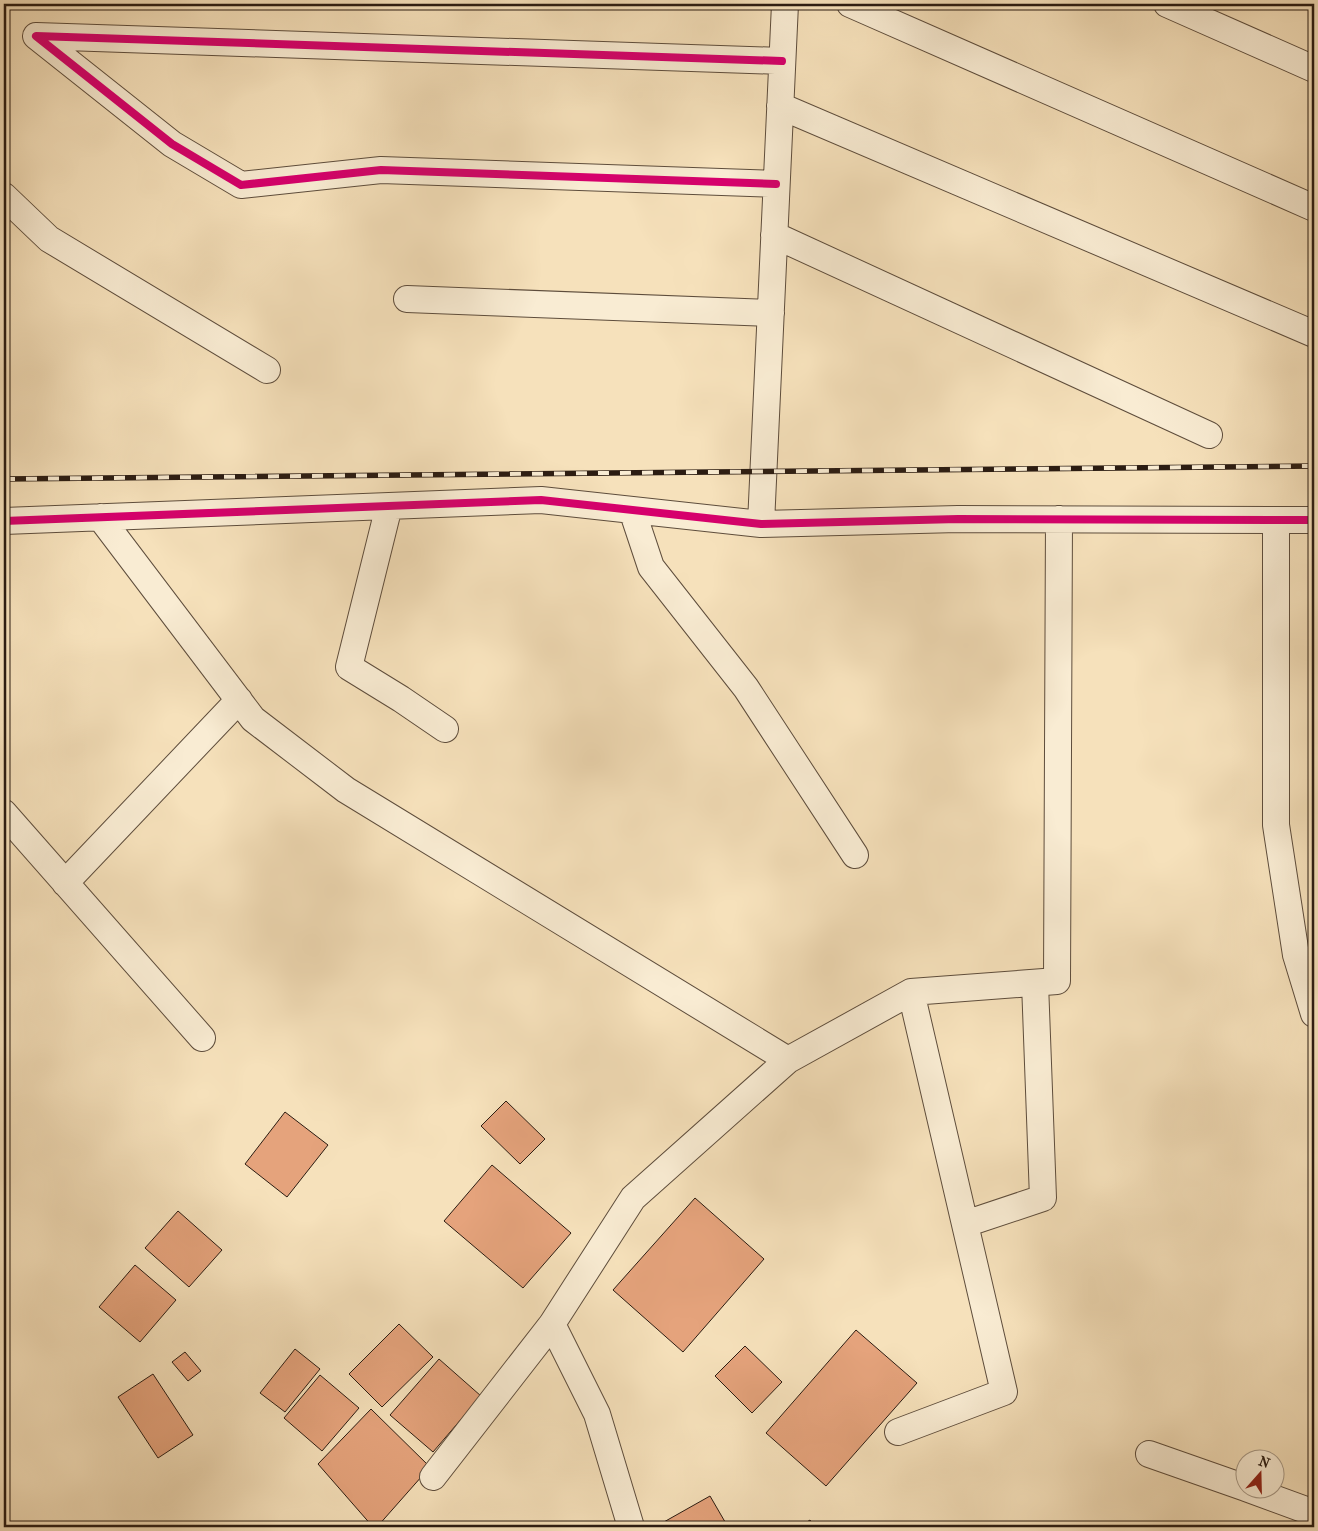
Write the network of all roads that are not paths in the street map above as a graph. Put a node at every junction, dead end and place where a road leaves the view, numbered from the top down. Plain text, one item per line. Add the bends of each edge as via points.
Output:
1 (785, 4) edge
2 (850, 4) edge
3 (1167, 4) edge
4 (782, 61) junction
5 (1314, 69) edge
6 (780, 106) junction
7 (776, 184) junction
8 (4, 196) edge
9 (1314, 208) edge
10 (774, 234) junction
11 (406, 299) dead end
12 (771, 313) junction
13 (1314, 334) edge
14 (267, 370) dead end
15 (1209, 435) dead end
16 (389, 506) junction
17 (632, 510) junction
18 (100, 517) junction
19 (1059, 520) junction
20 (1276, 520) junction
21 (1314, 520) edge
22 (4, 521) edge
23 (761, 524) junction
24 (239, 700) junction
25 (445, 729) dead end
26 (4, 813) edge
27 (855, 855) dead end
28 (65, 883) junction
29 (1035, 983) junction
30 (911, 992) junction
31 (1314, 1014) edge
32 (202, 1038) dead end
33 (788, 1060) junction
34 (965, 1224) junction
35 (552, 1324) junction
36 (898, 1432) dead end
37 (1149, 1454) dead end
38 (433, 1477) dead end
39 (1236, 1484) edge
40 (1273, 1498) edge
41 (1314, 1513) edge
42 (631, 1527) edge

1 - 4 street
2 - 9 street
3 - 5 street
4 - 6 street
4 - 7 street via 36,36 172,144 241,185 381,170
6 - 7 street
6 - 13 street
7 - 10 street
8 - 14 street via 49,239
10 - 12 street
10 - 15 street
11 - 12 street
12 - 23 street
16 - 17 street via 541,500
16 - 18 street
16 - 25 street via 349,667
17 - 23 street
17 - 27 street via 651,568 746,688
18 - 22 street
18 - 24 street
19 - 20 street
19 - 23 street
19 - 29 street via 1056,981
20 - 21 street
20 - 31 street via 1276,825 1296,955
24 - 28 street
24 - 33 street via 253,719 346,790
26 - 28 street
28 - 32 street
29 - 30 street
29 - 34 street via 1044,1198
30 - 33 street
30 - 34 street
33 - 35 street via 633,1198
34 - 36 street via 1004,1392
35 - 38 street
35 - 42 street via 597,1414
37 - 39 street
40 - 41 street

